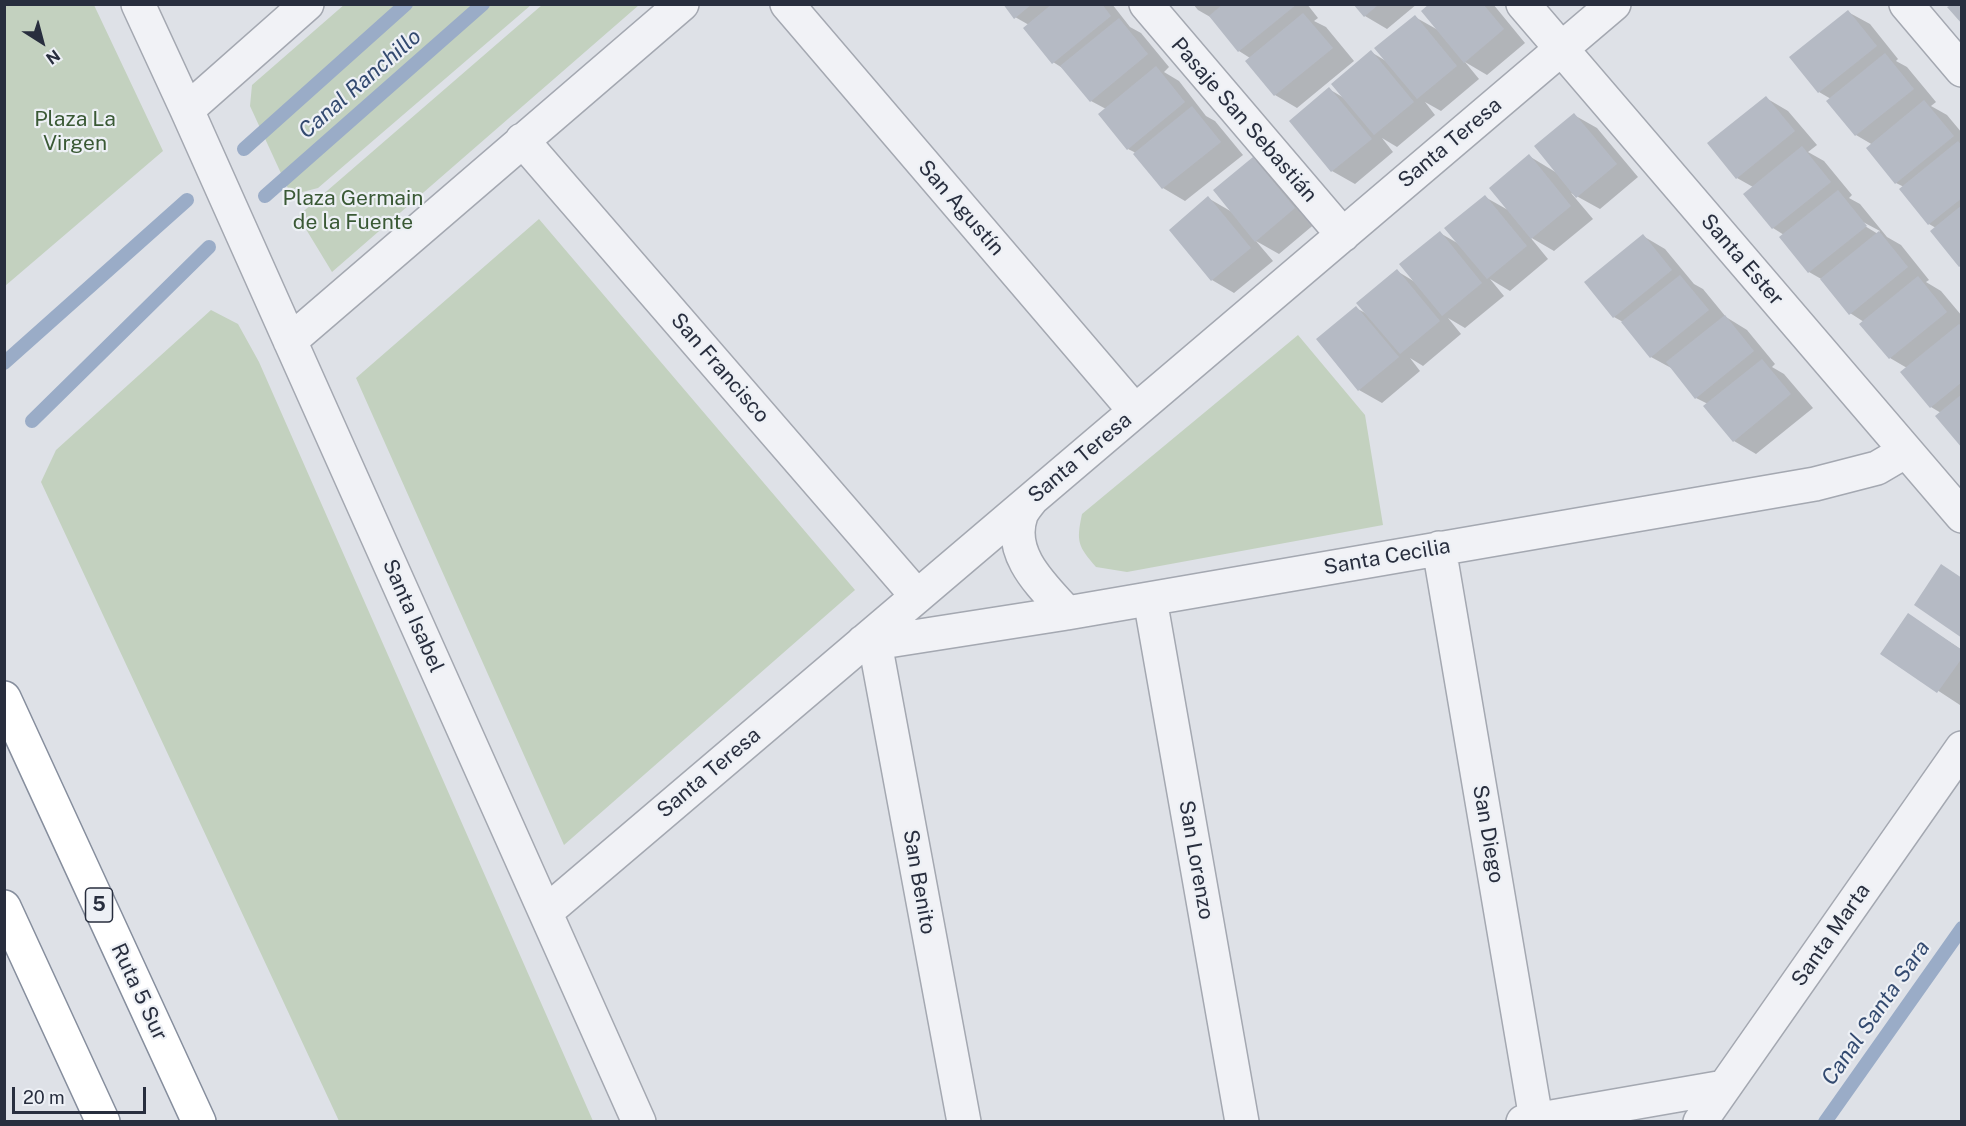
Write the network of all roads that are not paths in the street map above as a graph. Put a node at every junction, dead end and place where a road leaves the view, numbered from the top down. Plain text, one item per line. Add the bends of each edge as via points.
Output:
1 (138, 4) edge
2 (307, 4) edge
3 (682, 4) edge
4 (787, 4) edge
5 (1146, 4) edge
6 (1523, 4) edge
7 (1614, 4) edge
8 (1906, 4) edge
9 (1561, 49) junction
10 (1962, 70) edge
11 (187, 110) junction
12 (522, 140) junction
13 (1343, 234) junction
14 (290, 341) junction
15 (1135, 411) junction
16 (1906, 451) junction
17 (1032, 499) junction
18 (1962, 516) edge
19 (1439, 548) junction
20 (917, 596) junction
21 (1150, 598) junction
22 (1067, 613) junction
23 (869, 643) junction
24 (4, 698) edge
25 (1962, 748) edge
26 (4, 907) edge
27 (546, 912) junction
28 (1724, 1088) junction
29 (1530, 1120) edge
30 (103, 1122) edge
31 (198, 1122) edge
32 (639, 1122) edge
33 (964, 1122) edge
34 (1242, 1122) edge
35 (1700, 1122) edge

1 - 11 street, Santa Isabel
2 - 11 street
3 - 12 street
4 - 15 street, San Agustín
5 - 13 street, Pasaje San Sebastián
6 - 9 street, Santa Ester
7 - 9 street, Santa Teresa
8 - 10 street
9 - 13 street, Santa Teresa
9 - 16 street, Santa Ester
11 - 14 street, Santa Isabel
12 - 14 street
12 - 20 street, San Francisco
13 - 15 street, Santa Teresa
14 - 27 street, Santa Isabel
15 - 17 street, Santa Teresa
16 - 18 street, Santa Ester
16 - 19 street, Santa Cecilia via 1877,468 1815,484
17 - 20 street, Santa Teresa
17 - 22 street via 1021,515 1022,555 1031,574
19 - 21 street, Santa Cecilia
19 - 29 street, San Diego
20 - 23 street, Santa Teresa
21 - 22 street, Santa Cecilia
21 - 34 street, San Lorenzo
22 - 23 street, Santa Cecilia
23 - 27 street, Santa Teresa
23 - 33 street, San Benito
24 - 31 highway, Ruta 5 Sur / 5
25 - 28 street, Santa Marta
26 - 30 highway
27 - 32 street, Santa Isabel
28 - 29 street
28 - 35 street, Santa Marta

